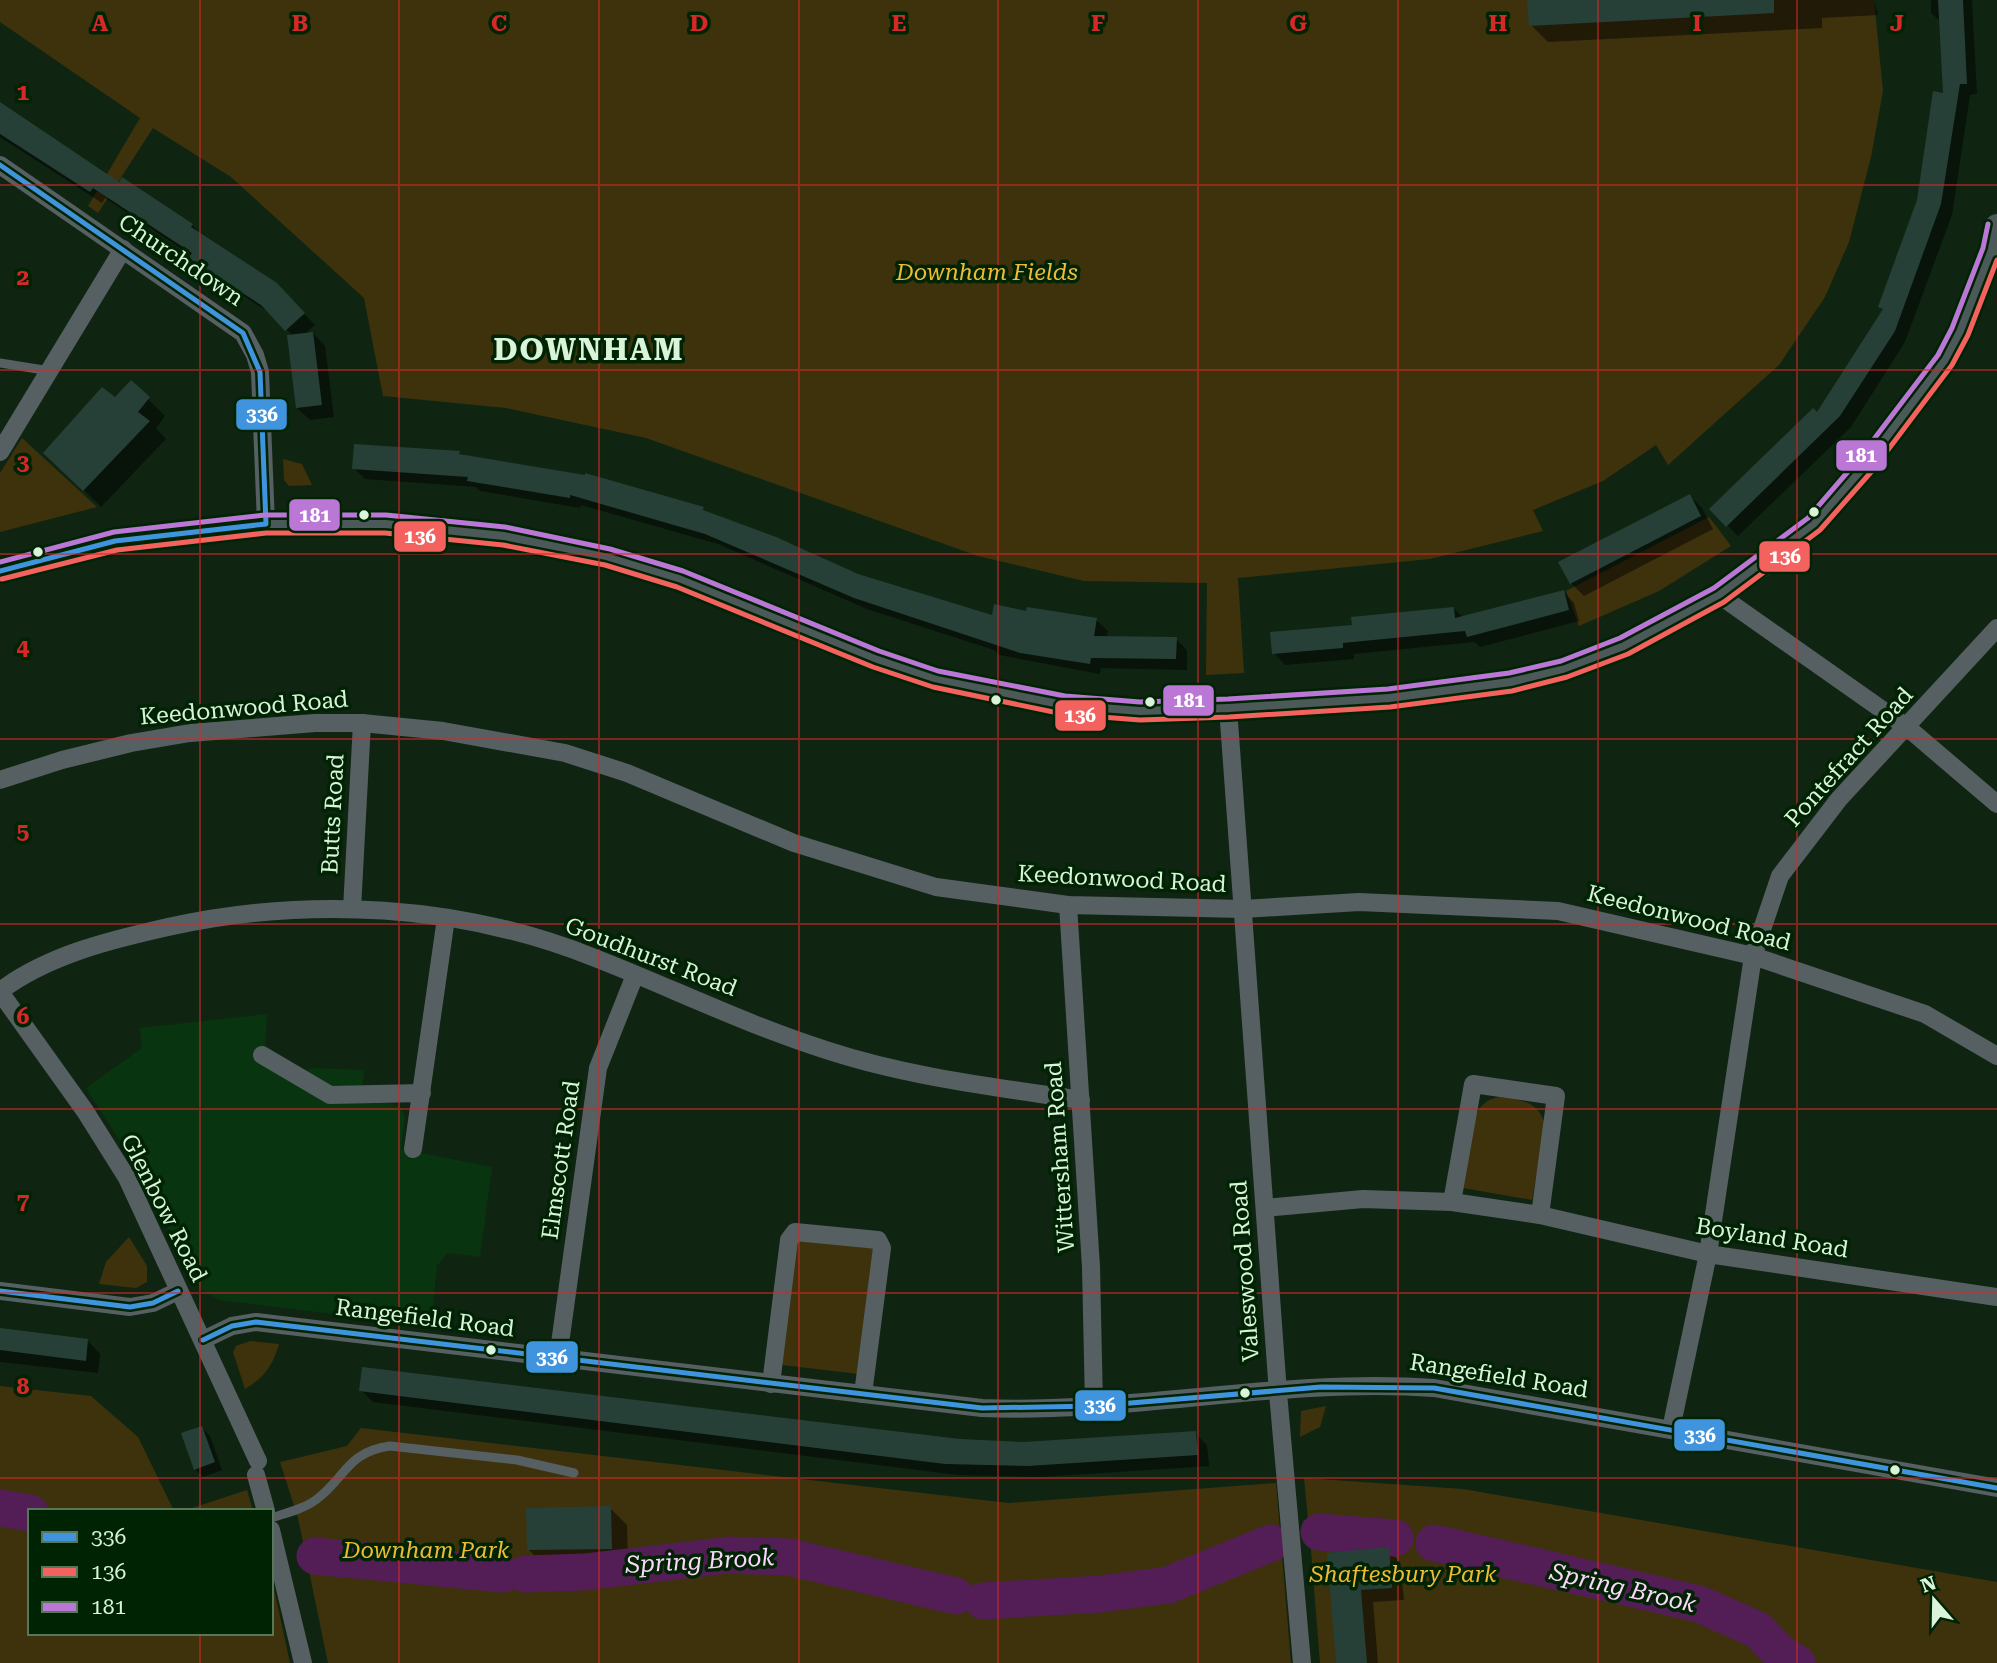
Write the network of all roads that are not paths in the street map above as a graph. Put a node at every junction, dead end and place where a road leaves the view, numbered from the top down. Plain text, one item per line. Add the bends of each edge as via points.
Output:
1 (0, 165) edge
2 (1997, 226) edge
3 (122, 249) junction
4 (0, 363) edge
5 (51, 372) junction
6 (3, 441) edge
7 (267, 524) junction
8 (0, 571) edge
9 (1718, 595) junction
10 (1997, 628) edge
11 (1228, 708) junction
12 (362, 723) junction
13 (1908, 728) junction
14 (0, 780) edge
15 (1997, 804) edge
16 (1068, 905) junction
17 (352, 909) junction
18 (1243, 909) junction
19 (446, 918) junction
20 (1754, 956) junction
21 (635, 975) junction
22 (0, 991) edge
23 (262, 1055) dead end
24 (1997, 1056) edge
25 (422, 1093) junction
26 (1081, 1100) junction
27 (413, 1150) dead end
28 (1452, 1202) junction
29 (1265, 1208) junction
30 (1540, 1215) junction
31 (1708, 1254) junction
32 (0, 1291) edge
33 (178, 1291) junction
34 (1997, 1297) edge
35 (203, 1340) junction
36 (558, 1359) junction
37 (771, 1384) junction
38 (1278, 1393) junction
39 (863, 1394) junction
40 (1094, 1406) junction
41 (1671, 1429) junction
42 (574, 1473) dead end
43 (1997, 1488) edge
44 (266, 1509) edge
45 (273, 1517) edge
46 (273, 1538) edge
47 (303, 1663) edge
48 (1302, 1663) edge

1 - 3 street, Churchdown
2 - 9 street via 1960,332 1945,360 1886,439 1814,524
3 - 5 street
3 - 7 street, Churchdown via 230,322 251,345 260,372
4 - 5 lane
5 - 6 street
7 - 8 street via 115,541
7 - 11 street via 385,524 504,536 607,557 680,579 936,679 1064,705 1140,711
9 - 11 street via 1624,646 1564,669 1511,682 1389,698
9 - 13 street
10 - 13 street, Pontefract Road
11 - 18 street, Valeswood Road
12 - 14 street, Keedonwood Road via 214,731 131,743
12 - 16 street, Keedonwood Road via 443,731 565,753 627,773 852,864 936,887
12 - 17 street, Butts Road
13 - 15 street
13 - 20 street, Pontefract Road via 1839,799 1780,876
16 - 18 street, Keedonwood Road
16 - 26 street, Wittersham Road
17 - 19 street, Goudhurst Road
17 - 22 street, Goudhurst Road via 255,912 133,935 63,957 20,976
18 - 20 street, Keedonwood Road via 1359,902 1558,911
18 - 29 street, Valeswood Road
19 - 21 street, Goudhurst Road via 593,957
19 - 25 street
20 - 24 street, Keedonwood Road via 1924,1014
20 - 31 street, Pontefract Road
21 - 26 street, Goudhurst Road via 827,1051 951,1080
21 - 36 street, Elmscott Road via 598,1068
22 - 33 street, Glenbow Road via 127,1178
23 - 25 street via 330,1095
25 - 27 street
26 - 40 street, Wittersham Road
28 - 29 street, Boyland Road via 1363,1199
28 - 30 street, Boyland Road
28 - 30 street via 1473,1084 1556,1096
29 - 38 street, Valeswood Road
30 - 31 street, Boyland Road
31 - 34 street, Boyland Road
31 - 41 street, Pontefract Road
32 - 33 street via 130,1307
33 - 35 street, Glenbow Road
35 - 36 street, Rangefield Road via 232,1325 256,1322
35 - 44 street, Glenbow Road via 257,1468
36 - 37 street, Rangefield Road
37 - 39 street, Rangefield Road
37 - 39 street via 789,1240 795,1232 878,1240 882,1248
38 - 40 street, Rangefield Road
38 - 41 street, Rangefield Road via 1363,1386 1434,1388
38 - 48 street, Valeswood Road
39 - 40 street, Rangefield Road via 982,1408
41 - 43 street, Rangefield Road
42 - 45 lane via 517,1460 376,1448 355,1458 315,1501
46 - 47 street

